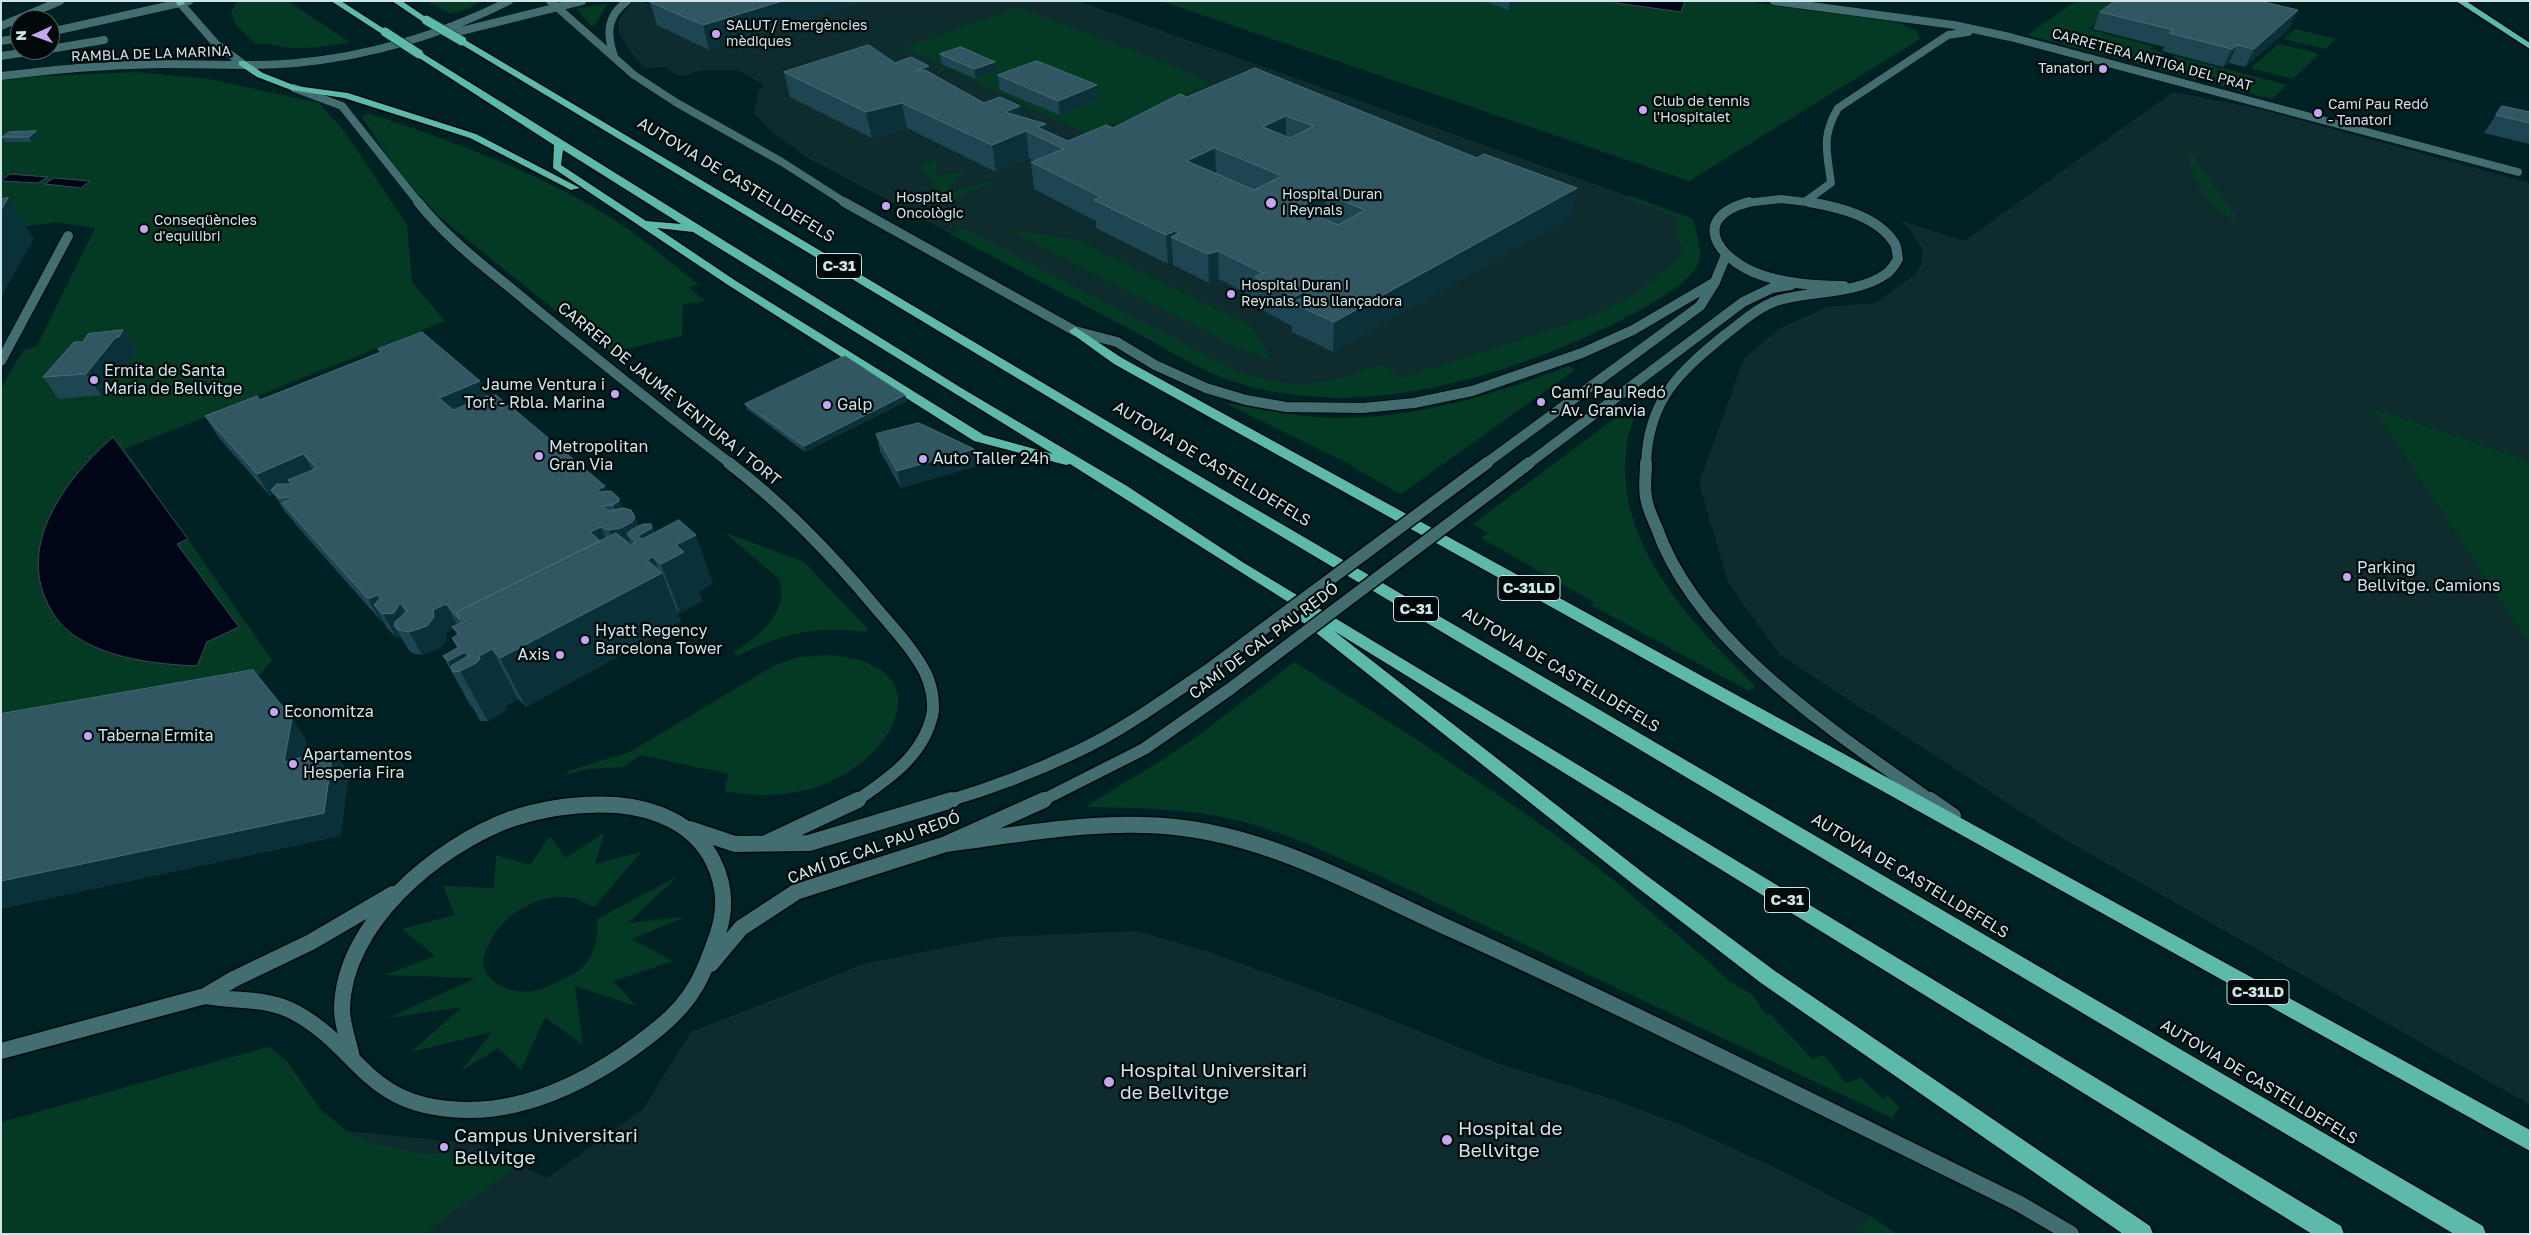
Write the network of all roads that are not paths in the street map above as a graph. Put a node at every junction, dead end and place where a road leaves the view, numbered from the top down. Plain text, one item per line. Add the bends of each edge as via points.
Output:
1 (60, 1) edge
2 (152, 1) edge
3 (335, 1) edge
4 (396, 1) edge
5 (509, 1) edge
6 (550, 1) edge
7 (582, 1) edge
8 (627, 1) edge
9 (1774, 1) edge
10 (2460, 1) edge
11 (183, 2) edge
12 (558, 7) junction
13 (115, 18) junction
14 (1903, 18) junction
15 (1, 26) edge
16 (60, 30) edge
17 (1978, 31) junction
18 (1933, 37) junction
19 (425, 39) junction
20 (104, 40) dead end
21 (60, 47) edge
22 (2530, 48) edge
23 (614, 59) junction
24 (242, 64) junction
25 (1, 76) edge
26 (294, 88) junction
27 (559, 143) junction
28 (2518, 172) dead end
29 (1806, 201) junction
30 (643, 224) junction
31 (700, 230) junction
32 (68, 236) dead end
33 (1726, 255) junction
34 (1715, 282) junction
35 (1811, 286) junction
36 (1844, 286) junction
37 (1075, 331) junction
38 (1, 361) edge
39 (1084, 466) junction
40 (1252, 574) junction
41 (687, 828) junction
42 (1987, 841) junction
43 (766, 844) junction
44 (946, 844) junction
45 (406, 886) junction
46 (706, 970) junction
47 (205, 996) junction
48 (1, 1051) edge
49 (352, 1058) junction
50 (2530, 1141) edge
51 (2329, 1232) edge
52 (2070, 1234) edge
53 (2142, 1234) edge
54 (2475, 1234) edge

1 - 15 street
2 - 13 street
3 - 27 highway, C-31, bridge
4 - 54 highway, AUTOVIA DE CASTELLDEFELS / C-31, bridge via 1232,501
5 - 19 street
6 - 12 street, C-31LD
7 - 12 street
8 - 23 street via 610,18 606,37
9 - 14 street, CARRETERA ANTIGA DEL PRAT
10 - 22 highway
11 - 13 street, RAMBLA DE LA MARINA
11 - 24 street via 206,37
12 - 19 street
12 - 23 street, C-31LD
13 - 16 street, RAMBLA DE LA MARINA
14 - 17 street, CARRETERA ANTIGA DEL PRAT
14 - 18 street
17 - 18 street
17 - 28 street, CARRETERA ANTIGA DEL PRAT via 2010,36
18 - 29 street via 1838,108 1828,125 1826,144 1831,183
19 - 24 street, RAMBLA DE LA MARINA via 320,60
20 - 21 street, RAMBLA DE LA MARINA
23 - 37 street, C-31LD via 677,103 782,162 863,214
24 - 25 street, RAMBLA DE LA MARINA via 162,64
24 - 26 highway
26 - 30 highway via 345,94 473,136
26 - 43 street, CARRER DE JAUME VENTURA I TORT via 342,106 432,218 461,247 756,484 844,569 911,649 926,674 932,696 932,715 924,738 911,759 856,801
27 - 30 highway via 556,166
27 - 31 highway, C-31
29 - 33 street via 1775,199 1748,202 1718,217 1712,231 1714,240
29 - 36 street via 1852,212 1876,225 1895,244 1898,259 1889,272 1871,281
30 - 31 highway
30 - 39 highway via 979,438
31 - 39 highway, C-31
32 - 38 street
33 - 34 street, CAMÍ DE CAL PAU REDÓ
33 - 35 street via 1762,275
34 - 37 street via 1633,330 1567,359 1472,391 1392,407 1325,409 1246,400 1181,377 1117,342
34 - 43 street, CAMÍ DE CAL PAU REDÓ, bridge via 1700,306 1208,670 1124,726 1077,752 1000,785 809,843
35 - 36 street
35 - 44 street, CAMÍ DE CAL PAU REDÓ, bridge via 1779,285 1743,302 1204,709 1144,749
36 - 42 street via 1797,294 1759,309 1680,373 1650,425 1643,458 1645,495 1659,542 1677,574 1727,639 1815,716
37 - 42 highway, C-31LD via 1118,362
39 - 40 highway, C-31
40 - 51 highway, C-31
40 - 53 highway via 1768,977
41 - 43 street, CAMÍ DE CAL PAU REDÓ via 735,844
41 - 45 street via 657,812 614,805 570,806 524,815 455,847
41 - 46 street via 708,850 721,876 724,914
42 - 50 highway, C-31LD
44 - 46 street, CAMÍ DE CAL PAU REDÓ via 796,892 741,928
44 - 52 street via 1115,825 1183,828 1240,839 1291,858 1557,977 2018,1203
45 - 47 street via 328,934 280,959 226,981
45 - 49 street via 370,926 348,972 342,1010
46 - 49 street via 692,993 649,1036 600,1070 550,1093 498,1107 457,1110 410,1103 377,1084
47 - 48 street
47 - 49 street via 279,1005 306,1019

